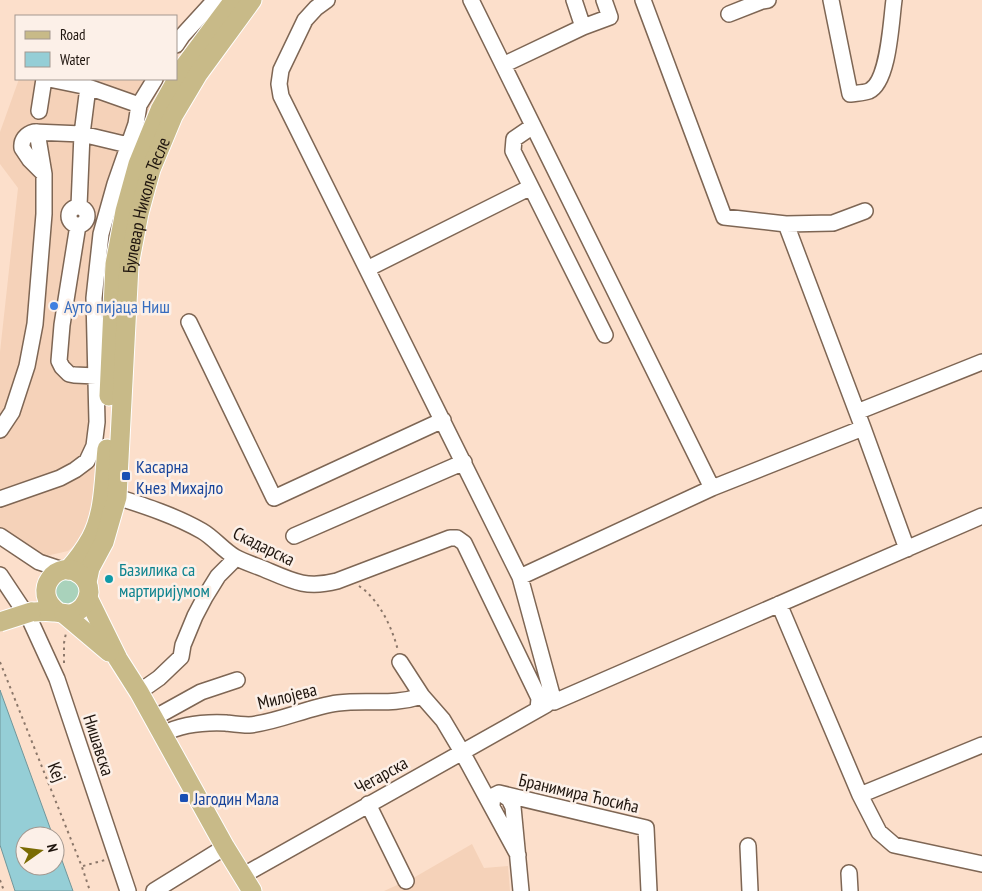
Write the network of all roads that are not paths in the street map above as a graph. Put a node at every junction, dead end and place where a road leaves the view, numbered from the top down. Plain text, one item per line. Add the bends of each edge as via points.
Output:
1 (215, 0) edge
2 (233, 0) edge
3 (252, 0) edge
4 (327, 0) edge
5 (471, 0) edge
6 (574, 0) edge
7 (604, 0) edge
8 (643, 0) edge
9 (768, 0) edge
10 (832, 0) edge
11 (894, 0) edge
12 (729, 14) dead end
13 (584, 27) junction
14 (178, 42) edge
15 (503, 65) junction
16 (178, 78) edge
17 (44, 80) edge
18 (54, 80) edge
19 (154, 80) edge
20 (177, 80) edge
21 (88, 87) junction
22 (139, 105) junction
23 (39, 111) dead end
24 (533, 126) junction
25 (82, 134) junction
26 (128, 145) junction
27 (531, 188) junction
28 (864, 211) dead end
29 (44, 214) junction
30 (78, 216) junction
31 (104, 222) junction
32 (786, 224) junction
33 (367, 269) junction
34 (189, 322) dead end
35 (605, 335) dead end
36 (982, 362) edge
37 (96, 376) junction
38 (857, 412) junction
39 (443, 420) junction
40 (863, 428) junction
41 (0, 430) edge
42 (464, 462) junction
43 (712, 488) junction
44 (116, 497) junction
45 (0, 499) edge
46 (982, 516) edge
47 (0, 536) edge
48 (294, 536) dead end
49 (907, 549) junction
50 (236, 558) junction
51 (66, 570) junction
52 (0, 575) edge
53 (520, 578) junction
54 (87, 590) junction
55 (45, 593) junction
56 (779, 604) junction
57 (61, 613) junction
58 (28, 614) junction
59 (0, 622) edge
60 (118, 659) junction
61 (400, 662) road end
62 (237, 680) dead end
63 (139, 692) junction
64 (422, 696) junction
65 (554, 702) junction
66 (538, 709) junction
67 (158, 726) junction
68 (982, 745) edge
69 (462, 752) junction
70 (503, 795) junction
71 (860, 795) junction
72 (368, 804) junction
73 (492, 805) junction
74 (748, 846) dead end
75 (225, 847) junction
76 (518, 854) junction
77 (982, 864) edge
78 (849, 873) dead end
79 (406, 881) dead end
80 (247, 883) edge
81 (128, 891) edge
82 (154, 891) edge
83 (521, 891) edge
84 (649, 891) edge
85 (750, 891) edge
86 (850, 891) edge

1 - 14 street
2 - 16 main road, Булевар Николе Тесле
3 - 44 main road, Булевар Николе Тесле via 198,74 174,116 146,186 129,265
4 - 33 street via 305,20 281,70 280,90
5 - 15 street
6 - 13 street
7 - 13 street via 610,17
8 - 32 street via 724,217
9 - 12 street
10 - 11 street via 850,94 870,91 881,78 886,64
13 - 15 street
15 - 24 street
17 - 23 street
18 - 21 street
19 - 22 street
20 - 51 main road, Булевар Николе Тесле via 160,110 138,164 125,211 115,264 103,491 92,537
21 - 22 street
21 - 25 street
22 - 26 street
24 - 27 street via 514,139 512,145
24 - 43 street
25 - 26 street
25 - 29 street via 30,133 21,145 44,174
25 - 30 street
26 - 31 street
27 - 33 street
27 - 35 street
28 - 32 street via 833,223
29 - 30 street
29 - 41 street via 30,350 12,412
30 - 31 street
30 - 37 street via 59,361 69,374
31 - 37 street via 94,298
32 - 38 street
33 - 39 street
34 - 39 street via 274,498
36 - 38 street
37 - 45 street via 96,436 86,461 60,478
38 - 40 street
39 - 42 street
40 - 43 street
40 - 49 street
42 - 48 street
42 - 53 street
43 - 53 street
44 - 50 street, Скадарска via 152,508 204,532
44 - 54 main road, Булевар Николе Тесле via 106,535 90,568
46 - 49 street, Чегарска
47 - 51 street via 39,562
49 - 56 street, Чегарска
50 - 63 street via 218,576 205,597 183,645 181,657
50 - 66 street, Скадарска via 295,582 324,584 450,538 462,540 538,696
51 - 54 main road via 79,573
51 - 55 main road, Булевар Николе Тесле via 50,578
52 - 58 street, Нишавска
53 - 65 street
54 - 57 main road via 86,603 79,610
54 - 60 main road
55 - 57 main road via 49,604
55 - 58 main road, Булевар Николе Тесле
56 - 65 street, Чегарска
56 - 71 street
57 - 58 main road
57 - 60 main road
58 - 59 main road, bridge
58 - 81 street, Нишавска via 56,675
60 - 63 main road
61 - 64 street
62 - 67 street via 201,692
63 - 67 main road
64 - 67 street, Милојева via 391,703 339,703 262,723 203,723 173,729
64 - 69 street via 443,720
65 - 66 street, Чегарска
66 - 69 street, Чегарска
67 - 75 main road
68 - 71 street
69 - 72 street, Чегарска
69 - 73 street
70 - 73 street via 493,796
70 - 76 street via 512,807
70 - 84 street, Бранимира Ћосића via 646,828
71 - 77 street via 879,832 894,845
72 - 79 street
72 - 80 street, Чегарска
73 - 76 street
74 - 85 street
75 - 80 main road
75 - 82 street
76 - 83 street
78 - 86 street

